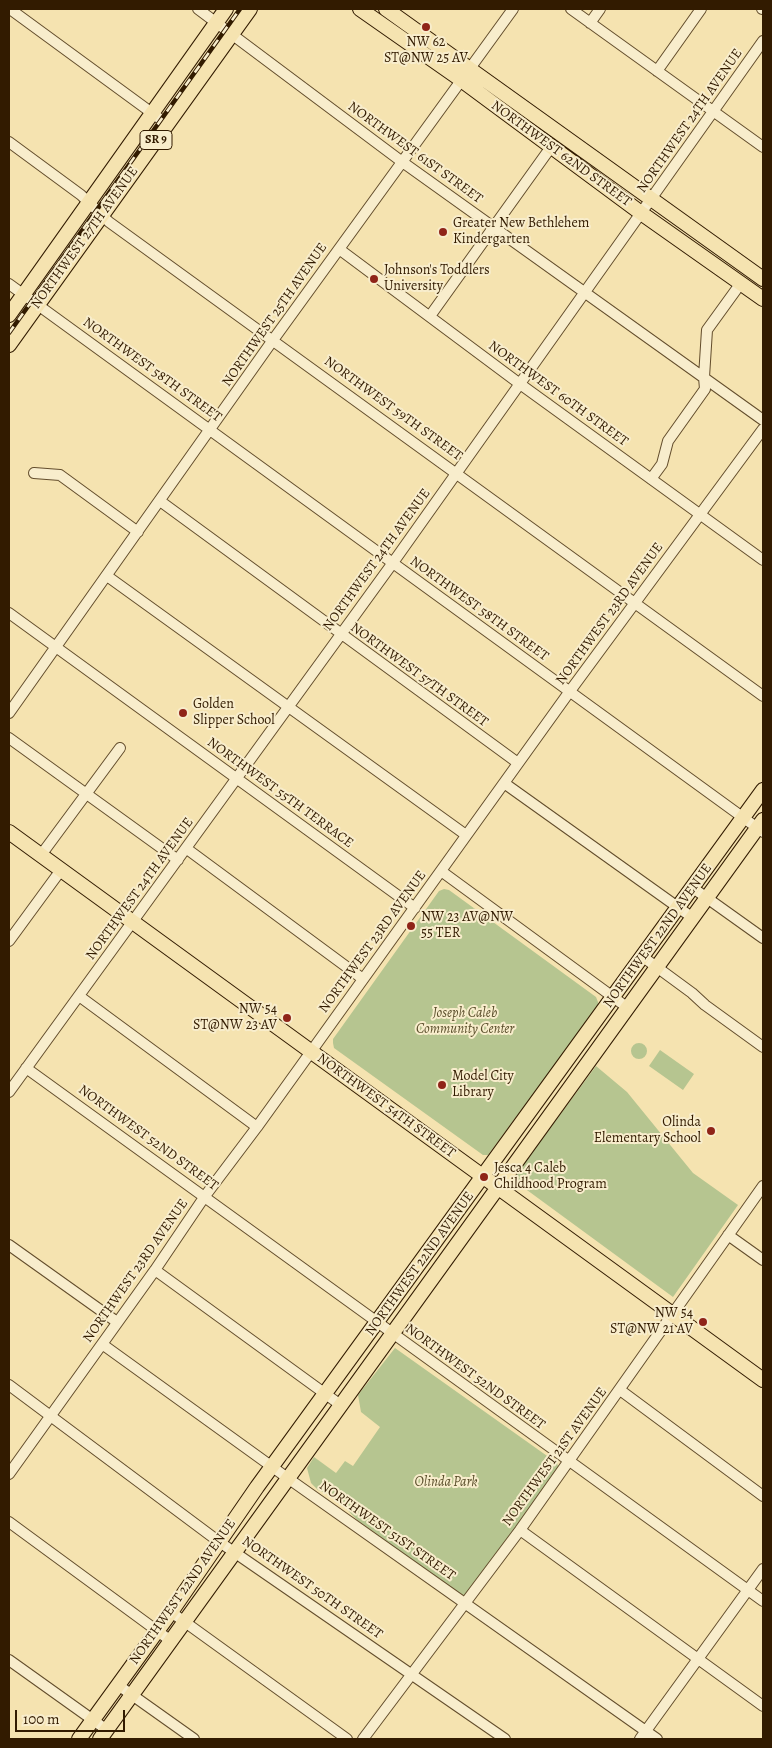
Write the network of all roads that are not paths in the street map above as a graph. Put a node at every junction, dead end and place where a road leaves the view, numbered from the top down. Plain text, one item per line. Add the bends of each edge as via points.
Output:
1 (10, 9) edge
2 (198, 9) edge
3 (226, 9) edge
4 (250, 9) edge
5 (360, 9) edge
6 (386, 9) edge
7 (512, 9) edge
8 (571, 9) edge
9 (600, 9) edge
10 (701, 9) edge
11 (217, 22) junction
12 (590, 23) junction
13 (232, 35) junction
14 (763, 41) edge
15 (469, 67) junction
16 (657, 71) junction
17 (460, 79) junction
18 (714, 111) junction
19 (153, 114) junction
20 (168, 124) junction
21 (9, 142) edge
22 (551, 147) junction
23 (763, 147) edge
24 (401, 161) junction
25 (650, 200) junction
26 (88, 203) junction
27 (641, 213) junction
28 (102, 215) junction
29 (494, 227) junction
30 (339, 249) junction
31 (763, 279) edge
32 (741, 283) junction
33 (9, 284) edge
34 (584, 293) junction
35 (23, 295) junction
36 (763, 298) edge
37 (37, 305) junction
38 (9, 315) edge
39 (430, 316) junction
40 (272, 340) junction
41 (9, 345) edge
42 (704, 377) junction
43 (520, 384) junction
44 (763, 420) edge
45 (211, 430) junction
46 (763, 430) edge
47 (457, 472) junction
48 (34, 473) dead end
49 (651, 479) junction
50 (160, 501) junction
51 (700, 515) junction
52 (138, 532) junction
53 (763, 560) edge
54 (392, 564) junction
55 (107, 576) junction
56 (635, 603) junction
57 (9, 613) edge
58 (340, 634) junction
59 (55, 648) junction
60 (570, 691) junction
61 (763, 696) edge
62 (289, 706) junction
63 (9, 713) edge
64 (9, 738) edge
65 (120, 748) dead end
66 (518, 764) junction
67 (237, 779) junction
68 (504, 782) junction
69 (763, 790) edge
70 (85, 794) junction
71 (744, 818) junction
72 (761, 827) edge
73 (9, 832) edge
74 (466, 835) junction
75 (186, 849) junction
76 (41, 855) junction
77 (178, 860) junction
78 (61, 870) junction
79 (441, 871) junction
80 (693, 888) junction
81 (708, 898) junction
82 (415, 908) junction
83 (678, 908) junction
84 (693, 918) junction
85 (133, 922) junction
86 (763, 938) edge
87 (9, 941) edge
88 (643, 957) junction
89 (657, 967) junction
90 (363, 979) junction
91 (79, 996) junction
92 (614, 997) junction
93 (628, 1008) junction
94 (763, 1047) edge
95 (311, 1052) junction
96 (26, 1068) junction
97 (9, 1092) edge
98 (257, 1127) junction
99 (484, 1176) junction
100 (498, 1186) junction
101 (763, 1186) edge
102 (205, 1196) junction
103 (728, 1235) junction
104 (9, 1245) edge
105 (763, 1260) edge
106 (155, 1270) junction
107 (672, 1315) junction
108 (117, 1322) junction
109 (377, 1322) junction
110 (394, 1335) junction
111 (102, 1344) junction
112 (763, 1380) edge
113 (9, 1385) edge
114 (620, 1390) junction
115 (324, 1394) junction
116 (342, 1406) junction
117 (51, 1416) junction
118 (569, 1461) junction
119 (272, 1467) junction
120 (9, 1474) edge
121 (289, 1479) junction
122 (763, 1496) edge
123 (9, 1522) edge
124 (520, 1530) junction
125 (218, 1541) junction
126 (236, 1553) junction
127 (763, 1569) edge
128 (748, 1590) junction
129 (763, 1601) edge
130 (464, 1603) junction
131 (171, 1612) junction
132 (185, 1623) junction
133 (157, 1631) junction
134 (171, 1642) junction
135 (9, 1660) edge
136 (698, 1660) junction
137 (411, 1673) junction
138 (118, 1685) junction
139 (132, 1695) junction
140 (763, 1706) edge
141 (93, 1721) junction
142 (103, 1735) edge
143 (643, 1735) edge
144 (79, 1739) edge
145 (194, 1739) edge
146 (347, 1739) edge
147 (363, 1739) edge
148 (505, 1739) edge
149 (657, 1739) edge

1 - 19 street
2 - 11 street, NORTHWEST 61ST STREET
3 - 11 main road, NORTHWEST 27TH AVENUE / SR 9
4 - 13 main road, NORTHWEST 27TH AVENUE / SR 9
5 - 17 main road, NORTHWEST 62ND STREET
6 - 15 main road, NORTHWEST 62ND STREET
7 - 15 street, NORTHWEST 25TH AVENUE
8 - 12 street
9 - 12 street
10 - 16 street
11 - 13 street, NORTHWEST 61ST STREET
11 - 19 main road, NORTHWEST 27TH AVENUE / SR 9
12 - 16 street
13 - 20 main road, NORTHWEST 27TH AVENUE / SR 9
13 - 24 street, NORTHWEST 61ST STREET
14 - 18 street, NORTHWEST 24TH AVENUE
15 - 17 street, NORTHWEST 25TH AVENUE
15 - 25 main road, NORTHWEST 62ND STREET
16 - 18 street
17 - 22 main road, NORTHWEST 62ND STREET
17 - 24 street, NORTHWEST 25TH AVENUE
18 - 23 street
18 - 25 street, NORTHWEST 24TH AVENUE
19 - 20 street
19 - 26 main road, NORTHWEST 27TH AVENUE / SR 9
20 - 28 main road, NORTHWEST 27TH AVENUE / SR 9
21 - 26 street, NORTHWEST 59TH STREET
22 - 27 main road, NORTHWEST 62ND STREET
22 - 29 street
24 - 29 street, NORTHWEST 61ST STREET
24 - 30 street, NORTHWEST 25TH AVENUE
25 - 27 street, NORTHWEST 24TH AVENUE
25 - 31 main road, NORTHWEST 62ND STREET
26 - 28 street, NORTHWEST 59TH STREET
26 - 35 main road, NORTHWEST 27TH AVENUE / SR 9
27 - 32 main road, NORTHWEST 62ND STREET
27 - 34 street, NORTHWEST 24TH AVENUE
28 - 37 main road, NORTHWEST 27TH AVENUE / SR 9
28 - 40 street, NORTHWEST 59TH STREET
29 - 34 street, NORTHWEST 61ST STREET
29 - 39 street
30 - 39 street, NORTHWEST 60TH STREET
30 - 40 street, NORTHWEST 25TH AVENUE
32 - 36 main road, NORTHWEST 62ND STREET
32 - 42 street via 707,330
33 - 35 street, NORTHWEST 58TH STREET
34 - 42 street, NORTHWEST 61ST STREET
34 - 43 street, NORTHWEST 24TH AVENUE
35 - 37 street, NORTHWEST 58TH STREET
35 - 38 main road, NORTHWEST 27TH AVENUE / SR 9
37 - 41 main road, NORTHWEST 27TH AVENUE / SR 9
37 - 45 street, NORTHWEST 58TH STREET
39 - 43 street, NORTHWEST 60TH STREET
40 - 45 street, NORTHWEST 25TH AVENUE
40 - 47 street, NORTHWEST 59TH STREET
42 - 44 street, NORTHWEST 61ST STREET
42 - 49 street via 705,389 668,442 662,464
43 - 47 street, NORTHWEST 24TH AVENUE
43 - 49 street, NORTHWEST 60TH STREET
45 - 50 street, NORTHWEST 25TH AVENUE
45 - 54 street, NORTHWEST 58TH STREET
46 - 51 street, NORTHWEST 23RD AVENUE
47 - 54 street, NORTHWEST 24TH AVENUE
47 - 56 street, NORTHWEST 59TH STREET
48 - 52 street via 60,475
49 - 51 street, NORTHWEST 60TH STREET
50 - 52 street, NORTHWEST 25TH AVENUE
50 - 58 street, NORTHWEST 57TH STREET
51 - 53 street, NORTHWEST 60TH STREET
51 - 56 street, NORTHWEST 23RD AVENUE
52 - 55 street, NORTHWEST 25TH AVENUE
54 - 58 street, NORTHWEST 24TH AVENUE
54 - 60 street, NORTHWEST 58TH STREET
55 - 59 street, NORTHWEST 25TH AVENUE
55 - 62 street
56 - 60 street, NORTHWEST 23RD AVENUE
56 - 61 street, NORTHWEST 59TH STREET
57 - 59 street, NORTHWEST 55TH TERRACE
58 - 62 street, NORTHWEST 24TH AVENUE
58 - 66 street, NORTHWEST 57TH STREET
59 - 63 street, NORTHWEST 25TH AVENUE
59 - 67 street, NORTHWEST 55TH TERRACE
60 - 66 street, NORTHWEST 23RD AVENUE
60 - 71 street, NORTHWEST 58TH STREET
62 - 67 street, NORTHWEST 24TH AVENUE
62 - 74 street
64 - 70 street
65 - 70 street
66 - 68 street, NORTHWEST 23RD AVENUE
67 - 75 street, NORTHWEST 24TH AVENUE
67 - 82 street, NORTHWEST 55TH TERRACE
68 - 74 street, NORTHWEST 23RD AVENUE
68 - 83 street
69 - 71 main road, NORTHWEST 22ND AVENUE
70 - 76 street
70 - 77 street
71 - 72 street, NORTHWEST 58TH STREET
71 - 80 main road, NORTHWEST 22ND AVENUE
72 - 81 main road, NORTHWEST 22ND AVENUE
73 - 76 main road, NORTHWEST 54TH STREET
74 - 79 street, NORTHWEST 23RD AVENUE
75 - 77 street, NORTHWEST 24TH AVENUE
75 - 90 street
76 - 78 main road, NORTHWEST 54TH STREET
77 - 85 street, NORTHWEST 24TH AVENUE
78 - 85 main road, NORTHWEST 54TH STREET
78 - 87 street
79 - 82 street, NORTHWEST 23RD AVENUE
79 - 92 street
80 - 81 street
80 - 83 main road, NORTHWEST 22ND AVENUE
81 - 84 main road, NORTHWEST 22ND AVENUE
81 - 86 street
82 - 90 street, NORTHWEST 23RD AVENUE
83 - 84 street
83 - 88 main road, NORTHWEST 22ND AVENUE
84 - 89 main road, NORTHWEST 22ND AVENUE
85 - 91 street, NORTHWEST 24TH AVENUE
85 - 95 main road, NORTHWEST 54TH STREET
88 - 89 street
88 - 92 main road, NORTHWEST 22ND AVENUE
89 - 93 main road, NORTHWEST 22ND AVENUE
89 - 94 street
90 - 95 street, NORTHWEST 23RD AVENUE
91 - 96 street, NORTHWEST 24TH AVENUE
91 - 98 street
92 - 93 street
92 - 99 main road, NORTHWEST 22ND AVENUE
93 - 100 main road, NORTHWEST 22ND AVENUE
95 - 98 street, NORTHWEST 23RD AVENUE
95 - 99 main road, NORTHWEST 54TH STREET
96 - 97 street, NORTHWEST 24TH AVENUE
96 - 102 street, NORTHWEST 52ND STREET
98 - 102 street, NORTHWEST 23RD AVENUE
99 - 100 main road, NORTHWEST 54TH STREET
99 - 109 main road, NORTHWEST 22ND AVENUE
100 - 107 main road, NORTHWEST 54TH STREET
100 - 110 main road, NORTHWEST 22ND AVENUE
101 - 103 street, NORTHWEST 21ST AVENUE
102 - 106 street, NORTHWEST 23RD AVENUE
102 - 109 street, NORTHWEST 52ND STREET
103 - 105 street
103 - 107 street, NORTHWEST 21ST AVENUE
104 - 108 street
106 - 108 street, NORTHWEST 23RD AVENUE
106 - 115 street
107 - 112 main road, NORTHWEST 54TH STREET
107 - 114 street, NORTHWEST 21ST AVENUE
108 - 111 street, NORTHWEST 23RD AVENUE
109 - 110 street, NORTHWEST 52ND STREET
109 - 115 main road, NORTHWEST 22ND AVENUE
110 - 116 main road, NORTHWEST 22ND AVENUE
110 - 118 street, NORTHWEST 52ND STREET
111 - 117 street, NORTHWEST 23RD AVENUE
111 - 119 street, NORTHWEST 51ST STREET
113 - 117 street, NORTHWEST 50TH STREET
114 - 118 street, NORTHWEST 21ST AVENUE
114 - 122 street
115 - 116 street
115 - 119 main road, NORTHWEST 22ND AVENUE
116 - 121 main road, NORTHWEST 22ND AVENUE
117 - 120 street, NORTHWEST 23RD AVENUE
117 - 125 street, NORTHWEST 50TH STREET
118 - 124 street, NORTHWEST 21ST AVENUE
118 - 128 street, NORTHWEST 52ND STREET
119 - 121 street, NORTHWEST 51ST STREET
119 - 125 main road, NORTHWEST 22ND AVENUE
121 - 126 main road, NORTHWEST 22ND AVENUE
121 - 130 street, NORTHWEST 51ST STREET
123 - 133 street
124 - 130 street, NORTHWEST 21ST AVENUE
124 - 136 street
125 - 126 street, NORTHWEST 50TH STREET
125 - 131 main road, NORTHWEST 22ND AVENUE
126 - 132 main road, NORTHWEST 22ND AVENUE
126 - 137 street, NORTHWEST 50TH STREET
127 - 128 street
128 - 129 street, NORTHWEST 52ND STREET
128 - 136 street
130 - 137 street, NORTHWEST 21ST AVENUE
130 - 143 street, NORTHWEST 51ST STREET
131 - 132 street
131 - 133 main road, NORTHWEST 22ND AVENUE
132 - 134 main road, NORTHWEST 22ND AVENUE
132 - 146 street
133 - 134 street
133 - 138 main road, NORTHWEST 22ND AVENUE
134 - 139 main road, NORTHWEST 22ND AVENUE
135 - 141 street
136 - 140 street
136 - 143 street
137 - 147 street, NORTHWEST 21ST AVENUE
137 - 148 street, NORTHWEST 50TH STREET
138 - 139 street
138 - 141 main road, NORTHWEST 22ND AVENUE
139 - 142 main road, NORTHWEST 22ND AVENUE
139 - 145 street
141 - 142 street
141 - 144 main road, NORTHWEST 22ND AVENUE
143 - 149 street, NORTHWEST 51ST STREET

